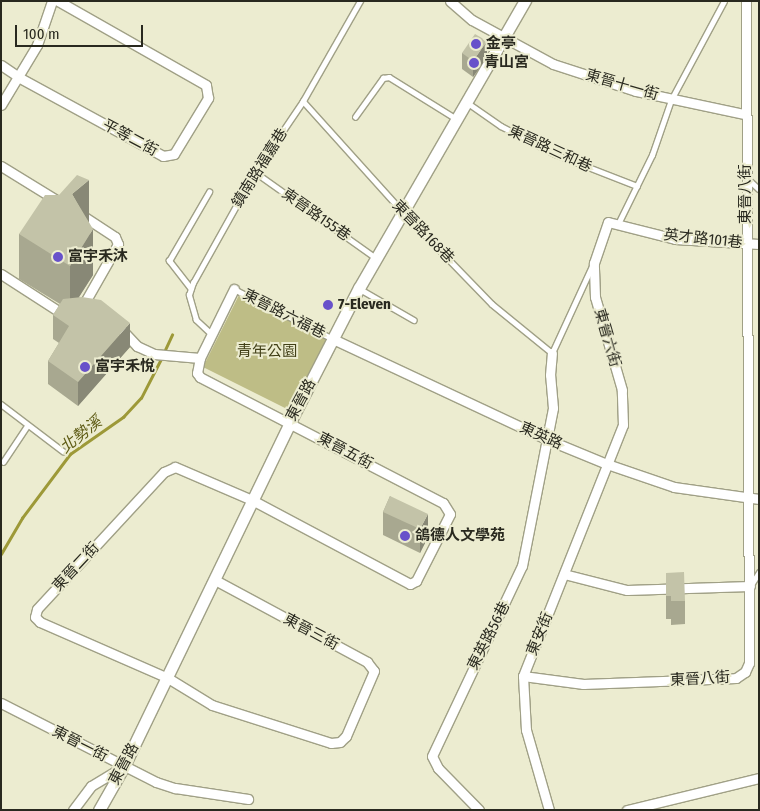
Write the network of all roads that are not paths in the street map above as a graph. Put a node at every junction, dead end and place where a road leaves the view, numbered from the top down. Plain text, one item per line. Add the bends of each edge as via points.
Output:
1 (52, 1) edge
2 (58, 1) edge
3 (360, 1) edge
4 (450, 1) edge
5 (525, 1) edge
6 (724, 1) edge
7 (746, 1) edge
8 (505, 39) junction
9 (1, 65) edge
10 (20, 78) junction
11 (671, 100) junction
12 (304, 101) junction
13 (468, 103) junction
14 (1, 105) edge
15 (744, 114) junction
16 (355, 117) dead end
17 (458, 120) junction
18 (1, 166) edge
19 (255, 172) junction
20 (746, 177) junction
21 (637, 186) junction
22 (759, 189) edge
23 (209, 192) dead end
24 (402, 211) junction
25 (618, 224) junction
26 (759, 244) edge
27 (745, 245) junction
28 (376, 258) junction
29 (594, 263) junction
30 (1, 274) edge
31 (359, 288) junction
32 (191, 289) junction
33 (234, 289) joint
34 (414, 320) dead end
35 (112, 325) edge
36 (213, 335) junction
37 (333, 339) junction
38 (552, 353) junction
39 (200, 358) junction
40 (1, 404) edge
41 (290, 422) junction
42 (27, 426) junction
43 (546, 440) junction
44 (63, 450) dead end
45 (3, 462) dead end
46 (607, 464) junction
47 (755, 499) edge
48 (252, 500) junction
49 (430, 554) joint
50 (759, 572) edge
51 (564, 574) junction
52 (215, 580) junction
53 (750, 586) junction
54 (523, 676) junction
55 (168, 678) junction
56 (1, 703) edge
57 (360, 703) joint
58 (124, 766) junction
59 (759, 778) edge
60 (248, 799) dead end
61 (73, 810) edge
62 (99, 810) edge
63 (479, 810) edge
64 (549, 810) edge
65 (627, 810) edge

1 - 10 street
2 - 10 street, 平等二街 via 206,85 208,98 174,154 169,157
3 - 12 lane, 鎮南路福嘉巷
4 - 8 street via 472,20
5 - 8 street, 東晉路
6 - 11 lane
7 - 15 street, 東晉八街
8 - 11 street, 東晉十一街 via 562,67
8 - 13 street, 東晉路
9 - 10 street, 平等二街
10 - 14 street
11 - 15 street, 東晉十一街
11 - 21 lane via 652,155
12 - 19 lane, 鎮南路福嘉巷
12 - 24 lane, 東晉路168巷
13 - 17 street, 東晉路
13 - 21 lane, 東晉路三和巷 via 502,126 555,154
15 - 20 street, 東晉八街
16 - 17 lane via 383,78 389,77
17 - 24 street, 東晉路
18 - 30 street via 115,237 118,244 83,314 65,316
19 - 28 lane, 東晉路155巷
19 - 32 lane, 鎮南路福嘉巷
20 - 22 lane
20 - 27 street, 東晉八街
21 - 25 lane
23 - 32 lane via 169,261
24 - 28 street, 東晉路
24 - 38 lane, 東晉路168巷 via 492,304
25 - 27 street, 英才路101巷 via 675,239
25 - 29 street, 東晉六街 via 608,222
26 - 27 street, 英才路101巷
27 - 47 street, 東晉八街
28 - 31 street, 東晉路
29 - 38 lane
29 - 46 street, 東晉六街 via 595,297 622,390 623,425
31 - 34 lane
31 - 37 street, 東晉路
32 - 36 lane via 189,296 196,320
33 - 36 street
33 - 37 lane, 東晉路六福巷
35 - 39 street via 137,346 154,354
36 - 39 street
37 - 41 street, 東晉路
37 - 43 street, 東英路
38 - 43 street via 553,408
39 - 41 street, 東晉五街 via 197,373 200,377
40 - 42 lane
41 - 48 street, 東晉路
41 - 49 street, 東晉五街 via 448,507 450,514
42 - 44 lane
42 - 45 lane
43 - 46 street, 東英路
43 - 63 street, 東英路56巷 via 522,566 432,756 438,768
46 - 47 street, 東英路 via 674,487
46 - 51 street, 東安街
47 - 53 street, 東晉八街
48 - 49 street, 東晉二街 via 410,584 416,581
48 - 52 street, 東晉路
48 - 55 street, 東晉二街 via 185,470 175,467 164,472 37,610 35,618 40,622
50 - 53 lane
51 - 53 street via 626,590
51 - 54 street, 東安街
52 - 55 street, 東晉路
52 - 57 street, 東晉三街 via 367,662 374,671
53 - 54 street, 東晉八街 via 749,663 745,672 736,678 583,684
54 - 64 street, 東安街 via 526,730
55 - 57 street, 東晉二街 via 233,714 331,743 340,742 346,736
55 - 58 street, 東晉路
56 - 58 street, 東晉一街
58 - 60 street, 東晉一街 via 174,788
58 - 61 street via 91,786
58 - 62 street, 東晉路
59 - 65 street

